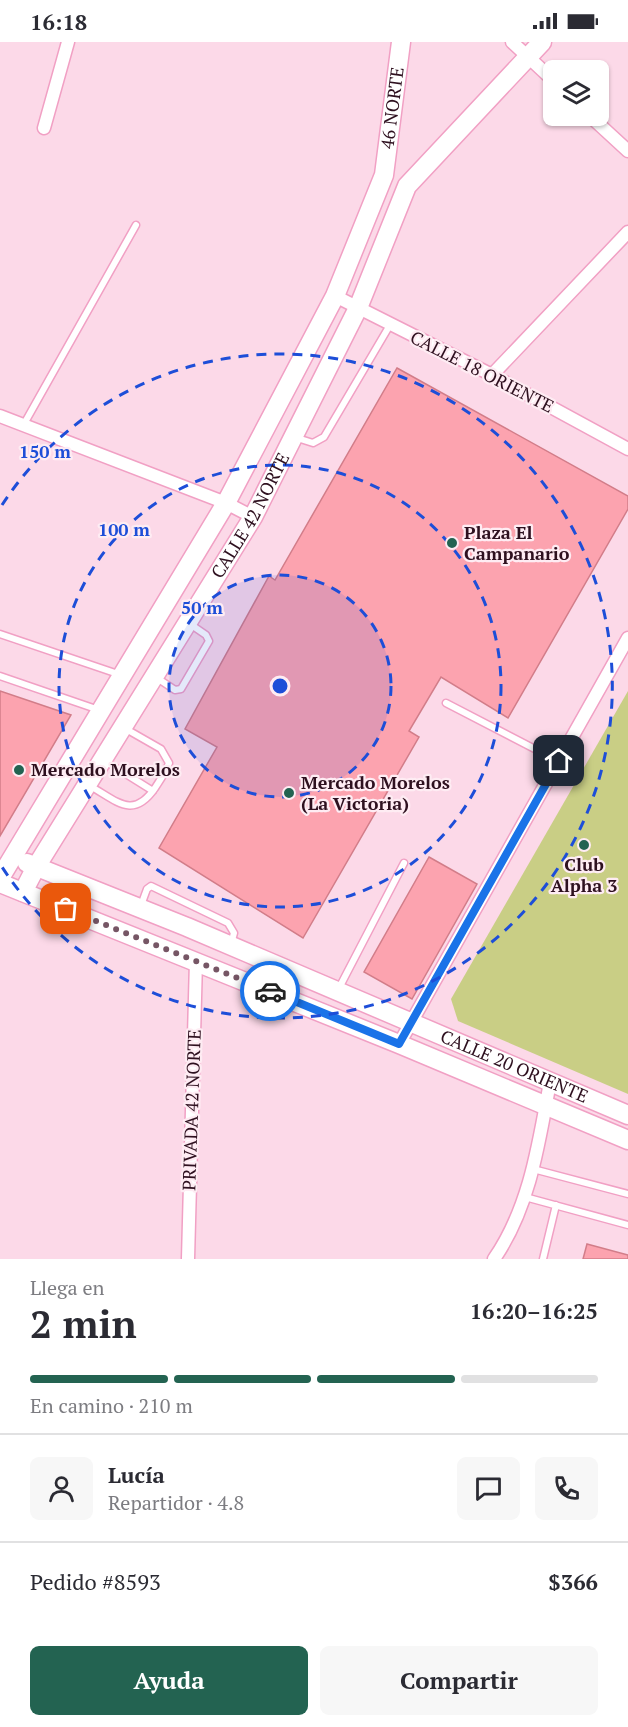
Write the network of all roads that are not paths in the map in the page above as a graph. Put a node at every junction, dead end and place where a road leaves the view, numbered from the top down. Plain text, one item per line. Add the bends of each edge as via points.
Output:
1 (68, 42) edge
2 (401, 42) edge
3 (512, 42) edge
4 (542, 42) edge
5 (528, 57) junction
6 (543, 71) edge
7 (601, 126) edge
8 (44, 128) dead end
9 (628, 151) edge
10 (384, 175) junction
11 (407, 186) junction
12 (136, 225) dead end
13 (628, 232) edge
14 (335, 296) junction
15 (358, 308) junction
16 (390, 325) junction
17 (492, 375) junction
18 (0, 416) edge
19 (24, 424) junction
20 (294, 436) junction
21 (628, 449) edge
22 (226, 503) junction
23 (253, 517) junction
24 (187, 623) junction
25 (0, 634) edge
26 (628, 638) edge
27 (0, 676) edge
28 (121, 676) junction
29 (154, 676) junction
30 (446, 703) dead end
31 (100, 710) junction
32 (123, 727) junction
33 (103, 759) junction
34 (559, 761) junction
35 (87, 785) junction
36 (153, 791) junction
37 (6, 854) edge
38 (404, 863) dead end
39 (36, 867) junction
40 (0, 881) edge
41 (23, 892) junction
42 (140, 908) junction
43 (231, 945) junction
44 (196, 961) junction
45 (338, 990) junction
46 (411, 1022) junction
47 (399, 1044) junction
48 (550, 1082) junction
49 (546, 1105) junction
50 (628, 1115) edge
51 (628, 1140) edge
52 (532, 1169) junction
53 (628, 1194) edge
54 (525, 1197) junction
55 (556, 1205) junction
56 (628, 1225) edge
57 (188, 1259) edge
58 (494, 1259) edge
59 (543, 1259) edge

1 - 8 street
2 - 10 main road, 46 NORTE
3 - 5 street
4 - 5 main road
5 - 6 street
5 - 11 main road
7 - 9 street
10 - 11 main road
10 - 14 main road, CALLE 42 NORTE
11 - 15 main road, CALLE 42 NORTE
12 - 19 lane
13 - 17 street
14 - 15 street, CALLE 18 ORIENTE
14 - 22 main road, CALLE 42 NORTE
15 - 16 street, CALLE 18 ORIENTE
15 - 20 main road, CALLE 42 NORTE
16 - 17 street, CALLE 18 ORIENTE
16 - 20 lane via 324,437 313,443
17 - 21 street, CALLE 18 ORIENTE
18 - 19 street
19 - 22 street
20 - 23 main road, CALLE 42 NORTE
22 - 23 street
22 - 28 main road, CALLE 42 NORTE
23 - 24 main road, CALLE 42 NORTE
24 - 29 main road, CALLE 42 NORTE
24 - 29 lane via 206,635 209,642 181,689 175,690
25 - 28 lane
26 - 34 street
27 - 31 lane
28 - 31 main road, CALLE 42 NORTE
29 - 32 main road, CALLE 42 NORTE
30 - 34 lane
31 - 37 main road, CALLE 42 NORTE
32 - 33 main road, CALLE 42 NORTE
32 - 36 lane via 166,755 167,770
33 - 35 main road, CALLE 42 NORTE
33 - 36 lane
34 - 46 street
35 - 36 lane via 135,807
35 - 39 main road, CALLE 42 NORTE
37 - 39 main road, CALLE 20 ORIENTE
37 - 40 main road, CALLE 42 NORTE
38 - 45 lane
39 - 41 main road, CALLE 42 NORTE
39 - 42 main road, CALLE 20 ORIENTE
40 - 41 main road, CALLE 20 ORIENTE
41 - 44 main road, CALLE 20 ORIENTE
42 - 43 main road, CALLE 20 ORIENTE
42 - 43 lane via 152,886 228,923 234,933
43 - 45 main road, CALLE 20 ORIENTE
44 - 47 main road, CALLE 20 ORIENTE
44 - 57 street, PRIVADA 42 NORTE
45 - 46 main road, CALLE 20 ORIENTE
46 - 47 street
46 - 48 main road, CALLE 20 ORIENTE
47 - 49 main road, CALLE 20 ORIENTE
48 - 49 street
48 - 50 main road, CALLE 20 ORIENTE
49 - 51 main road, CALLE 20 ORIENTE
49 - 52 street
52 - 53 lane
52 - 54 street
54 - 55 lane
54 - 58 street
55 - 56 lane
55 - 59 lane

